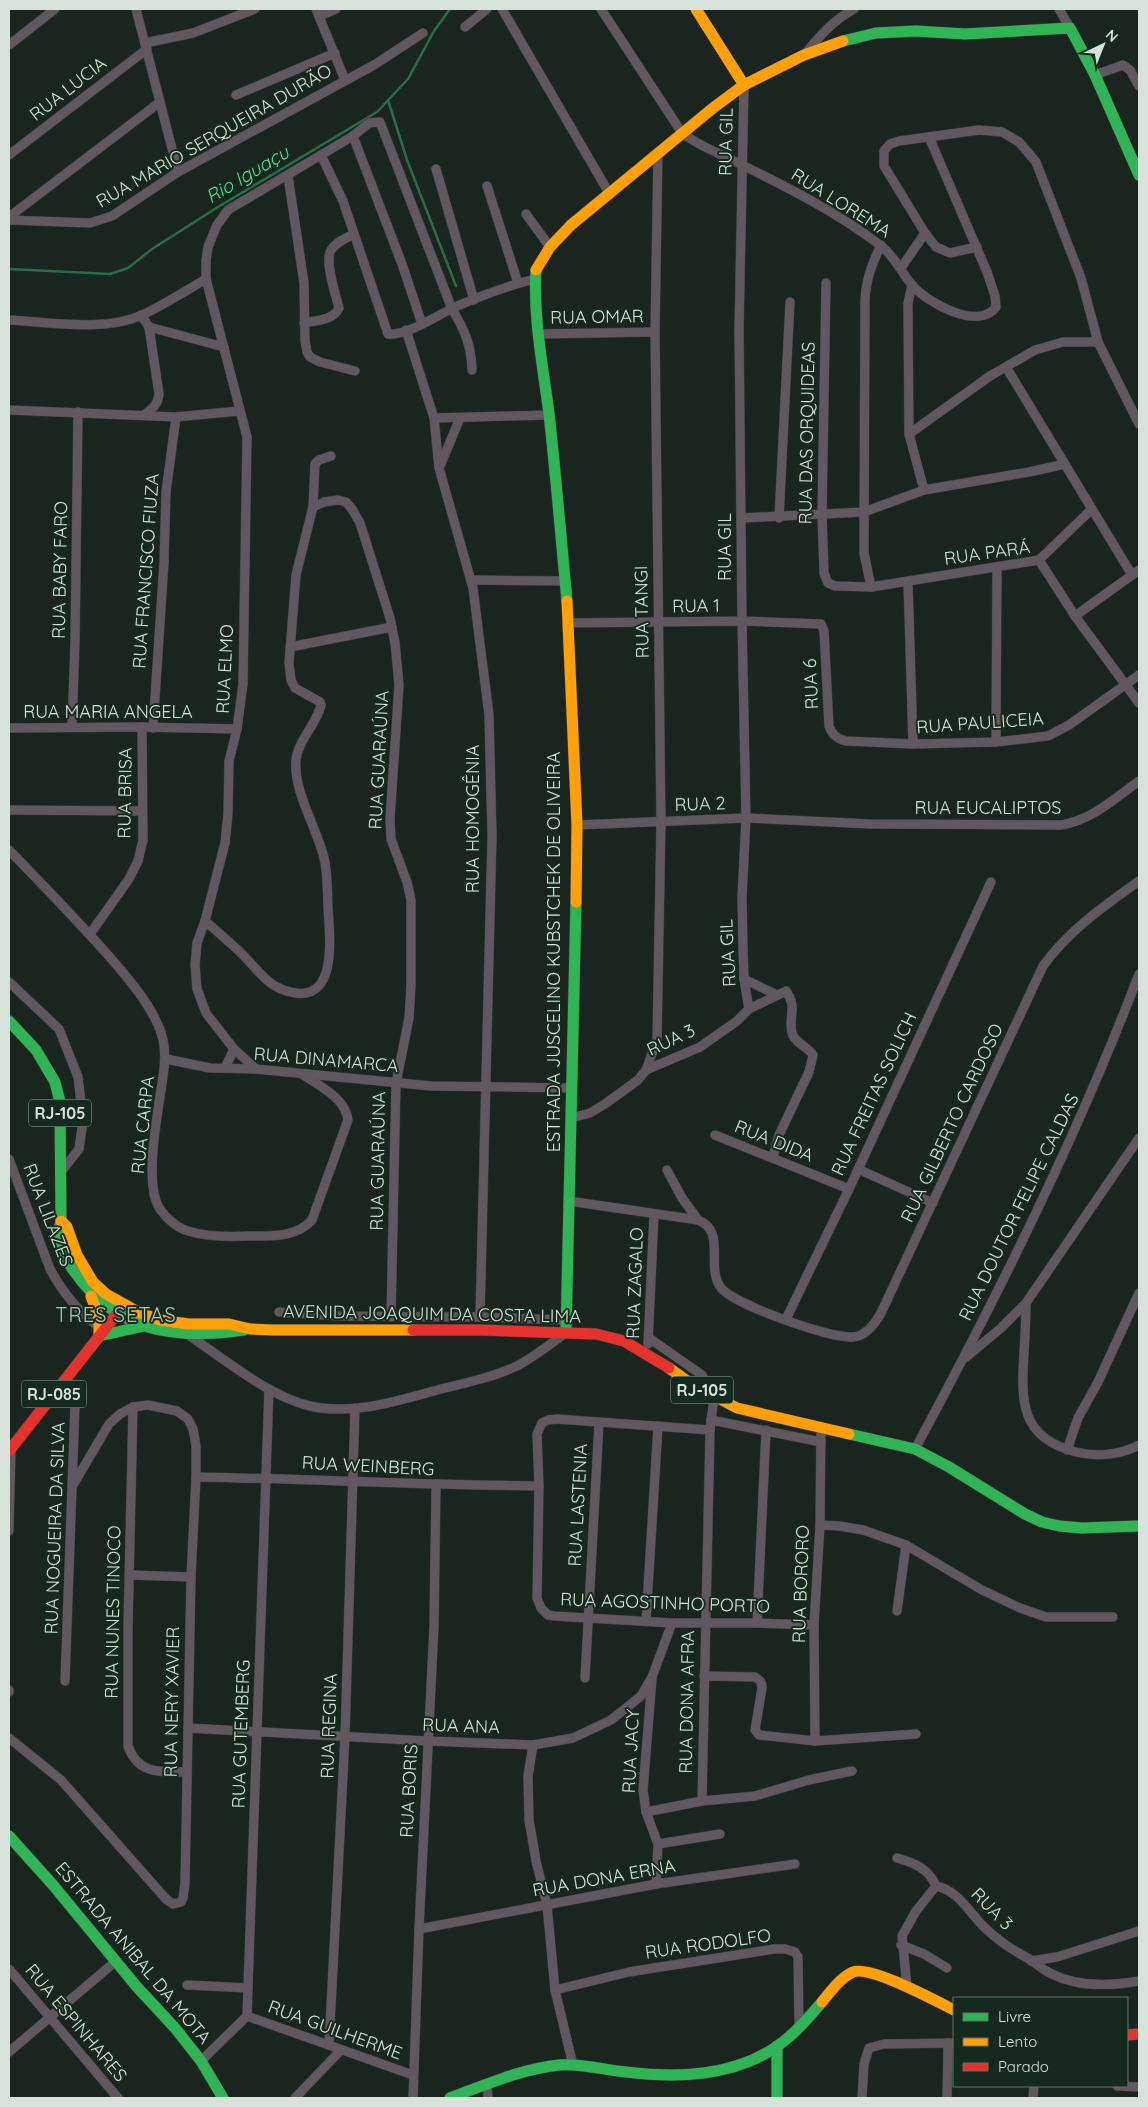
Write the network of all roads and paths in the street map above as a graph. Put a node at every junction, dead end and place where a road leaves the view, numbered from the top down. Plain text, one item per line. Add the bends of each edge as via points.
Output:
1 (55, 9) edge
2 (136, 9) edge
3 (255, 9) edge
4 (336, 9) edge
5 (487, 9) edge
6 (502, 9) edge
7 (601, 9) edge
8 (696, 9) edge
9 (854, 9) edge
10 (1059, 9) edge
11 (317, 12) edge
12 (465, 27) dead end
13 (1070, 28) junction
14 (423, 33) dead end
15 (9, 45) edge
16 (146, 46) junction
17 (335, 53) junction
18 (804, 55) junction
19 (733, 68) junction
20 (1095, 75) junction
21 (758, 78) junction
22 (345, 80) junction
23 (744, 85) junction
24 (1139, 86) edge
25 (236, 95) dead end
26 (160, 102) junction
27 (682, 133) junction
28 (353, 136) junction
29 (929, 137) junction
30 (658, 152) junction
31 (9, 155) edge
32 (321, 155) junction
33 (742, 164) junction
34 (436, 169) dead end
35 (178, 172) junction
36 (1139, 175) edge
37 (288, 176) junction
38 (487, 186) dead end
39 (609, 193) junction
40 (526, 214) dead end
41 (9, 219) edge
42 (925, 233) junction
43 (354, 234) junction
44 (881, 245) junction
45 (550, 247) junction
46 (977, 247) junction
47 (901, 268) junction
48 (206, 279) junction
49 (535, 280) junction
50 (518, 283) junction
51 (826, 283) dead end
52 (912, 285) junction
53 (474, 300) junction
54 (790, 302) dead end
55 (452, 308) junction
56 (141, 315) junction
57 (9, 320) edge
58 (304, 323) junction
59 (422, 324) junction
60 (149, 327) junction
61 (406, 330) junction
62 (655, 332) junction
63 (538, 334) junction
64 (1098, 342) junction
65 (224, 347) junction
66 (1006, 367) junction
67 (472, 370) dead end
68 (355, 371) dead end
69 (9, 410) edge
70 (239, 411) junction
71 (78, 412) junction
72 (144, 415) junction
73 (549, 415) junction
74 (176, 418) junction
75 (434, 418) junction
76 (460, 418) junction
77 (1139, 424) edge
78 (910, 434) junction
79 (331, 456) dead end
80 (1065, 464) junction
81 (439, 468) junction
82 (924, 490) junction
83 (313, 507) junction
84 (1092, 509) junction
85 (864, 512) junction
86 (822, 515) junction
87 (741, 518) junction
88 (779, 518) junction
89 (1039, 560) junction
90 (997, 567) junction
91 (1136, 573) edge
92 (471, 580) junction
93 (565, 581) junction
94 (908, 582) junction
95 (828, 583) joint
96 (871, 588) junction
97 (1075, 616) junction
98 (742, 621) junction
99 (568, 623) junction
100 (658, 623) junction
101 (392, 626) junction
102 (823, 627) joint
103 (290, 647) junction
104 (1139, 675) edge
105 (1126, 685) junction
106 (1139, 703) edge
107 (72, 727) junction
108 (142, 727) junction
109 (9, 728) edge
110 (153, 728) junction
111 (237, 730) junction
112 (836, 737) joint
113 (996, 742) junction
114 (913, 744) junction
115 (1139, 781) edge
116 (9, 810) edge
117 (142, 811) junction
118 (746, 818) junction
119 (661, 822) junction
120 (825, 822) joint
121 (577, 825) junction
122 (9, 850) edge
123 (1139, 881) edge
124 (991, 882) dead end
125 (205, 921) junction
126 (90, 934) junction
127 (1139, 974) edge
128 (744, 980) junction
129 (9, 982) edge
130 (777, 995) junction
131 (749, 1009) junction
132 (9, 1021) edge
133 (234, 1049) junction
134 (166, 1059) junction
135 (225, 1068) junction
136 (256, 1069) junction
137 (646, 1070) junction
138 (302, 1074) junction
139 (396, 1083) junction
140 (484, 1087) junction
141 (572, 1088) junction
142 (572, 1118) junction
143 (715, 1135) dead end
144 (1139, 1139) edge
145 (774, 1158) junction
146 (9, 1159) edge
147 (858, 1169) junction
148 (667, 1170) dead end
149 (61, 1173) junction
150 (849, 1189) junction
151 (569, 1201) junction
152 (933, 1203) junction
153 (654, 1214) junction
154 (698, 1220) junction
155 (61, 1221) junction
156 (1139, 1293) edge
157 (106, 1294) junction
158 (91, 1296) junction
159 (1026, 1303) junction
160 (279, 1312) dead end
161 (140, 1313) junction
162 (116, 1315) junction
163 (339, 1316) junction
164 (391, 1317) junction
165 (480, 1317) junction
166 (786, 1319) junction
167 (144, 1326) junction
168 (566, 1326) junction
169 (250, 1329) junction
170 (341, 1330) junction
171 (99, 1331) junction
172 (188, 1334) junction
173 (649, 1338) junction
174 (648, 1354) junction
175 (963, 1359) junction
176 (67, 1377) junction
177 (269, 1389) junction
178 (714, 1397) junction
179 (133, 1407) junction
180 (355, 1408) junction
181 (599, 1423) junction
182 (710, 1425) junction
183 (658, 1426) junction
184 (821, 1428) junction
185 (766, 1430) junction
186 (820, 1442) junction
187 (1139, 1444) edge
188 (915, 1449) junction
189 (10, 1450) edge
190 (1067, 1450) junction
191 (196, 1477) junction
192 (266, 1478) junction
193 (353, 1480) junction
194 (73, 1485) junction
195 (436, 1485) junction
196 (539, 1486) junction
197 (820, 1525) junction
198 (1139, 1526) edge
199 (9, 1531) edge
200 (906, 1545) junction
201 (130, 1575) junction
202 (191, 1577) junction
203 (897, 1611) dead end
204 (589, 1617) junction
205 (1112, 1618) dead end
206 (646, 1621) junction
207 (672, 1623) junction
208 (704, 1623) junction
209 (758, 1623) junction
210 (814, 1625) junction
211 (704, 1676) junction
212 (652, 1677) junction
213 (585, 1678) dead end
214 (65, 1681) dead end
215 (188, 1728) junction
216 (258, 1732) junction
217 (916, 1734) dead end
218 (345, 1736) junction
219 (9, 1738) edge
220 (815, 1741) junction
221 (428, 1742) junction
222 (533, 1745) junction
223 (852, 1771) dead end
224 (187, 1772) junction
225 (702, 1801) junction
226 (646, 1812) junction
227 (720, 1834) dead end
228 (9, 1836) edge
229 (658, 1844) junction
230 (897, 1858) dead end
231 (795, 1864) dead end
232 (656, 1884) junction
233 (933, 1889) junction
234 (547, 1905) junction
235 (419, 1928) junction
236 (1139, 1931) edge
237 (901, 1945) junction
238 (116, 1961) junction
239 (1031, 1961) junction
240 (947, 1968) dead end
241 (9, 1969) edge
242 (1139, 1981) edge
243 (186, 1985) dead end
244 (907, 1987) junction
245 (248, 1988) junction
246 (555, 1990) junction
247 (953, 2010) edge
248 (247, 2016) junction
249 (51, 2018) junction
250 (799, 2025) junction
251 (951, 2043) edge
252 (329, 2045) junction
253 (777, 2046) junction
254 (341, 2050) junction
255 (9, 2052) edge
256 (201, 2061) junction
257 (572, 2065) junction
258 (413, 2076) junction
259 (951, 2077) edge
260 (487, 2086) junction
261 (118, 2098) edge
262 (223, 2098) edge
263 (295, 2098) edge
264 (413, 2098) edge
265 (450, 2098) edge
266 (488, 2098) edge
267 (777, 2098) edge
268 (862, 2098) edge
269 (947, 2098) edge

1 - 15 street
2 - 16 street
3 - 16 street via 193,33
4 - 11 street
5 - 12 street
6 - 39 street
7 - 27 street
8 - 19 street
9 - 18 street via 834,22
10 - 13 street
11 - 17 street
13 - 18 street, ESTRADA JUSCELINO KUBSTCHEK DE OLIVEIRA via 965,34 876,33
13 - 20 street
14 - 22 street, RUA MARIO SERQUEIRA DURÃO
16 - 26 street
16 - 31 street, RUA LUCIA
17 - 22 street
17 - 25 street
18 - 21 street, ESTRADA JUSCELINO KUBSTCHEK DE OLIVEIRA
19 - 21 street
19 - 23 street
20 - 24 street via 1123,65 1130,70
20 - 36 street
21 - 23 street, ESTRADA JUSCELINO KUBSTCHEK DE OLIVEIRA
22 - 35 street, RUA MARIO SERQUEIRA DURÃO
23 - 27 street, ESTRADA JUSCELINO KUBSTCHEK DE OLIVEIRA
23 - 33 street, RUA GIL
26 - 35 street
26 - 41 street
27 - 30 street, ESTRADA JUSCELINO KUBSTCHEK DE OLIVEIRA
27 - 33 street, RUA LOREMA
28 - 32 street, RUA ELMO
28 - 55 street, RUA ELMO via 369,123 376,121 382,124
28 - 59 street
29 - 42 street via 890,144 882,157 884,166
29 - 46 street
29 - 64 street via 979,130 1002,132 1020,142 1036,162 1071,249
30 - 39 street, ESTRADA JUSCELINO KUBSTCHEK DE OLIVEIRA
30 - 62 street, RUA TANGI
32 - 37 street, RUA ELMO
32 - 43 street via 343,201
33 - 44 street, RUA LOREMA via 842,219
33 - 87 street, RUA GIL via 738,329
34 - 53 street
35 - 41 street, RUA MARIO SERQUEIRA DURÃO via 112,216 90,223
37 - 48 street, RUA ELMO via 221,217 208,247
37 - 58 street via 304,283
38 - 50 street
39 - 45 street, ESTRADA JUSCELINO KUBSTCHEK DE OLIVEIRA
40 - 45 street
42 - 46 street via 943,252
42 - 47 street
43 - 58 street via 338,243 329,255 339,308 337,313
43 - 61 street via 386,332 390,335
44 - 47 street, RUA LOREMA
44 - 85 street via 870,266 866,283
45 - 49 street, ESTRADA JUSCELINO KUBSTCHEK DE OLIVEIRA via 538,265
46 - 52 street, RUA LOREMA via 995,296 996,307 987,315 969,316 951,311
47 - 52 street, RUA LOREMA
48 - 56 street
48 - 65 street, RUA ELMO
49 - 50 street
49 - 63 street, ESTRADA JUSCELINO KUBSTCHEK DE OLIVEIRA
50 - 53 street
51 - 86 street, RUA DAS ORQUIDEAS
52 - 78 street via 908,304
53 - 55 street
54 - 88 street
55 - 59 street
55 - 67 street via 469,342
56 - 57 street via 94,324
56 - 60 street
58 - 68 street via 310,356 320,362
59 - 61 street
60 - 65 street
60 - 72 street via 159,394 154,407
61 - 75 street, RUA HOMOGÊNIA
62 - 63 street, RUA OMAR
62 - 100 street, RUA TANGI
63 - 73 street, ESTRADA JUSCELINO KUBSTCHEK DE OLIVEIRA
64 - 66 street via 1049,344
64 - 77 street
65 - 70 street, RUA ELMO
66 - 78 street
66 - 80 street
69 - 71 street
70 - 74 street
70 - 111 street, RUA ELMO via 247,449 243,684
71 - 72 street
71 - 107 street, RUA BABY FARO
72 - 74 street
73 - 76 street
73 - 93 street, ESTRADA JUSCELINO KUBSTCHEK DE OLIVEIRA
74 - 110 street, RUA FRANCISCO FIUZA via 166,492
75 - 76 street
75 - 81 street, RUA HOMOGÊNIA
76 - 81 street
78 - 82 street
79 - 83 street via 315,464
80 - 82 street
80 - 84 street
81 - 92 street, RUA HOMOGÊNIA
82 - 85 street
83 - 101 street, RUA GUARAÚNA via 338,500 346,502 352,509 360,522
83 - 103 street via 296,575
84 - 89 street
84 - 91 street
85 - 86 street
85 - 96 street via 864,553
86 - 88 street
86 - 95 street, RUA DAS ORQUIDEAS via 824,572
87 - 88 street
87 - 98 street, RUA GIL
89 - 90 street, RUA PARÁ
89 - 97 street, RUA PARÁ
90 - 94 street, RUA PARÁ
90 - 113 street
91 - 97 street
92 - 93 street
92 - 140 street, RUA HOMOGÊNIA via 489,724 492,836
93 - 99 street, ESTRADA JUSCELINO KUBSTCHEK DE OLIVEIRA
94 - 96 street, RUA PARÁ
94 - 114 street
95 - 96 street, RUA PARÁ
97 - 105 street, RUA PARÁ
98 - 100 street, RUA 1
98 - 102 street, RUA 1 via 817,623
98 - 118 street, RUA GIL
99 - 100 street, RUA 1
99 - 121 street, ESTRADA JUSCELINO KUBSTCHEK DE OLIVEIRA
100 - 119 street, RUA TANGI
101 - 103 street
101 - 139 street, RUA GUARAÚNA via 399,685 392,766 391,832 411,900 409,1018
102 - 112 street, RUA 6 via 829,726
103 - 125 street via 291,680 295,688 321,705 296,760 302,795 325,860 330,942 329,964 322,984 306,993 280,989 265,979
104 - 105 street, RUA PAULICEIA
105 - 106 street, RUA PARÁ
105 - 113 street, RUA PAULICEIA via 1057,733
107 - 108 street, RUA MARIA ANGELA
107 - 109 street, RUA MARIA ANGELA
108 - 110 street, RUA MARIA ANGELA
108 - 117 street, RUA BRISA
110 - 111 street, RUA MARIA ANGELA
111 - 125 street, RUA ELMO via 229,761 225,843
112 - 114 street, RUA PAULICEIA via 846,741
113 - 114 street, RUA PAULICEIA
115 - 120 street, RUA EUCALIPTOS via 1090,817 1061,825
116 - 117 street
117 - 126 street, RUA BRISA via 138,861
118 - 119 street, RUA 2
118 - 120 street, RUA 2
118 - 128 street, RUA GIL via 742,898
119 - 121 street, RUA 2
119 - 137 street, RUA TANGI via 657,1040
121 - 141 street, ESTRADA JUSCELINO KUBSTCHEK DE OLIVEIRA
122 - 126 street, RUA CARPA
123 - 152 street, RUA GILBERTO CARDOSO via 1080,925 1058,945 1043,966
124 - 147 street, RUA FREITAS SOLICH
125 - 133 street, RUA ELMO via 194,965 197,989 206,1013
126 - 134 street, RUA CARPA via 152,1013 159,1026
127 - 175 street, RUA DOUTOR FELIPE CALDAS via 1068,1146
128 - 130 street
128 - 131 street, RUA GIL
129 - 149 street via 59,1029 78,1077 83,1122 79,1149
130 - 131 street, RUA 3
130 - 145 street, RUA 3 via 786,991 792,1003 793,1037 813,1055 809,1072 782,1129
131 - 137 street, RUA 3 via 700,1046
132 - 149 street, AVENIDA JOAQUIM DA COSTA LIMA / RJ-105 via 36,1050 55,1082 60,1102
133 - 135 street
133 - 136 street, RUA ELMO
134 - 135 street, RUA DINAMARCA
134 - 138 street, RUA CARPA via 154,1149 156,1202 177,1226 216,1236 285,1234 305,1227 312,1220 348,1120 339,1100
135 - 136 street, RUA DINAMARCA
136 - 138 street, RUA DINAMARCA
137 - 142 street, RUA 3 via 638,1080 605,1104
138 - 139 street, RUA DINAMARCA
139 - 140 street, RUA DINAMARCA
139 - 164 street, RUA GUARAÚNA
140 - 141 street, RUA DINAMARCA
140 - 165 street, RUA HOMOGÊNIA
141 - 142 street, ESTRADA JUSCELINO KUBSTCHEK DE OLIVEIRA
142 - 151 street, ESTRADA JUSCELINO KUBSTCHEK DE OLIVEIRA
143 - 145 street, RUA DIDA
144 - 159 street
145 - 150 street, RUA DIDA
146 - 171 street, RUA LILAZES via 50,1269 77,1308
147 - 150 street, RUA FREITAS SOLICH
147 - 152 street
148 - 154 street, RUA GILBERTO CARDOSO
149 - 155 street, AVENIDA JOAQUIM DA COSTA LIMA / RJ-105
150 - 166 street, RUA FREITAS SOLICH
151 - 153 street
151 - 168 street, ESTRADA JUSCELINO KUBSTCHEK DE OLIVEIRA
152 - 166 street, RUA GILBERTO CARDOSO via 881,1313 871,1327 855,1337 830,1335
153 - 154 street
153 - 173 street, RUA ZAGALO
154 - 166 street, RUA GILBERTO CARDOSO via 706,1223 712,1231 714,1267 722,1290 766,1314
155 - 157 street, AVENIDA JOAQUIM DA COSTA LIMA / RJ-105 via 67,1227 77,1255 93,1282
155 - 158 street, AVENIDA JOAQUIM DA COSTA LIMA / RJ-105 via 58,1233 63,1254
156 - 190 street via 1078,1418
157 - 161 street, AVENIDA JOAQUIM DA COSTA LIMA / RJ-105
157 - 162 street
158 - 162 street, AVENIDA JOAQUIM DA COSTA LIMA / RJ-105
158 - 171 street
159 - 175 street
159 - 190 street via 1023,1404 1042,1434
160 - 163 street
161 - 162 street
161 - 169 street, AVENIDA JOAQUIM DA COSTA LIMA / RJ-105 via 160,1320 229,1324
162 - 167 street, AVENIDA JOAQUIM DA COSTA LIMA / RJ-105
162 - 171 street, RJ-085
163 - 164 street
163 - 170 street
164 - 165 street
165 - 168 street
167 - 171 street
167 - 172 street, AVENIDA JOAQUIM DA COSTA LIMA / RJ-105
168 - 170 street, AVENIDA JOAQUIM DA COSTA LIMA / RJ-105
168 - 174 street, AVENIDA JOAQUIM DA COSTA LIMA / RJ-105 via 624,1341
168 - 180 street via 541,1350 517,1366 485,1378
169 - 170 street, AVENIDA JOAQUIM DA COSTA LIMA / RJ-105
169 - 172 street, AVENIDA JOAQUIM DA COSTA LIMA / RJ-105
171 - 176 street, RJ-085
172 - 177 street
173 - 174 street, RUA ZAGALO
173 - 178 street via 699,1372
174 - 178 street, AVENIDA JOAQUIM DA COSTA LIMA / RJ-105
175 - 188 street, RUA DOUTOR FELIPE CALDAS
176 - 189 street, RJ-085
176 - 194 street, RUA NOGUEIRA DA SILVA via 75,1406
177 - 180 street via 310,1406
177 - 192 street, RUA GUTEMBERG
178 - 182 street, RUA DONA AFRA
178 - 184 street, AVENIDA JOAQUIM DA COSTA LIMA / RJ-105 via 737,1408
179 - 191 street, RUA NERY XAVIER via 177,1411 188,1419 196,1446
179 - 194 street via 109,1424
179 - 201 street, RUA NUNES TINOCO
180 - 193 street, RUA REGINA
181 - 183 street
181 - 196 street, RUA AGOSTINHO PORTO via 557,1419 542,1423 537,1434
181 - 204 street, RUA LASTENIA
182 - 183 street
182 - 185 street
182 - 208 street, RUA DONA AFRA
183 - 206 street
184 - 186 street, RUA BORORO
184 - 188 street, AVENIDA JOAQUIM DA COSTA LIMA / RJ-105
185 - 186 street
185 - 209 street
186 - 197 street, RUA BORORO
187 - 190 street via 1114,1453 1096,1455
188 - 198 street, AVENIDA JOAQUIM DA COSTA LIMA / RJ-105 via 1045,1524 1087,1529
189 - 199 street
191 - 192 street, RUA WEINBERG
191 - 202 street, RUA NERY XAVIER
192 - 193 street, RUA WEINBERG
192 - 216 street, RUA GUTEMBERG
193 - 195 street, RUA WEINBERG
193 - 218 street, RUA REGINA
194 - 214 street, RUA NOGUEIRA DA SILVA
195 - 196 street, RUA WEINBERG
195 - 221 street, RUA BORIS
196 - 204 street, RUA AGOSTINHO PORTO via 537,1598 548,1615
197 - 200 street via 863,1530
197 - 210 street, RUA BORORO
200 - 203 street
200 - 205 street via 1020,1608 1046,1617
201 - 202 street
201 - 224 street, RUA NUNES TINOCO via 128,1746 132,1758 150,1770
202 - 215 street, RUA NERY XAVIER
204 - 206 street, RUA AGOSTINHO PORTO
204 - 213 street, RUA LASTENIA
206 - 207 street, RUA AGOSTINHO PORTO
207 - 208 street, RUA AGOSTINHO PORTO
207 - 212 street, RUA ANA
208 - 209 street, RUA AGOSTINHO PORTO
208 - 211 street, RUA DONA AFRA
209 - 210 street, RUA AGOSTINHO PORTO
210 - 220 street, RUA BORORO
211 - 220 street via 755,1677 762,1684 756,1733
211 - 225 street, RUA DONA AFRA
212 - 222 street, RUA ANA via 641,1696 611,1720 572,1738
212 - 226 street, RUA JACY via 643,1790
215 - 216 street, RUA ANA
215 - 224 street, RUA NERY XAVIER
216 - 218 street, RUA ANA
216 - 245 street, RUA GUTEMBERG
217 - 220 street
218 - 221 street, RUA ANA
218 - 252 street, RUA REGINA
219 - 224 street, RUA NERY XAVIER via 61,1780 173,1904 181,1902 184,1891
221 - 222 street, RUA ANA
221 - 235 street, RUA BORIS
222 - 234 street via 528,1776 529,1820
223 - 225 street via 755,1796
225 - 226 street
226 - 229 street, RUA JACY
227 - 229 street
228 - 238 street, ESTRADA ANIBAL DA MOTA
229 - 232 street, RUA JACY
230 - 233 street via 927,1872
231 - 232 street, RUA DONA ERNA
232 - 234 street, RUA DONA ERNA
233 - 237 street via 907,1924
233 - 239 street, RUA 3 via 951,1892 1006,1947
234 - 235 street, RUA DONA ERNA
234 - 246 street
235 - 258 street, RUA BORIS
236 - 239 street via 1057,1957
237 - 240 street
237 - 244 street
238 - 249 street
238 - 256 street, ESTRADA ANIBAL DA MOTA
239 - 242 street, RUA 3 via 1070,1981 1105,1984
241 - 249 street, RUA ESPINHARES
243 - 245 street
244 - 247 street
244 - 250 street via 878,1974 855,1971 842,1979
245 - 248 street, RUA GUTEMBERG
246 - 250 street, RUA RODOLFO via 629,1972 785,1949 795,1952 798,1957
246 - 257 street
248 - 252 street, RUA GUILHERME
248 - 256 street
249 - 255 street
249 - 261 street, RUA ESPINHARES
250 - 253 street
251 - 259 street
251 - 268 street via 874,2046 867,2052 864,2064
252 - 254 street, RUA GUILHERME
253 - 257 street via 739,2065 715,2073 689,2076
253 - 267 street
254 - 258 street, RUA GUILHERME
254 - 263 street
256 - 262 street, ESTRADA ANIBAL DA MOTA
257 - 260 street via 535,2069
258 - 264 street, RUA BORIS
259 - 269 street
260 - 265 street
260 - 266 street

